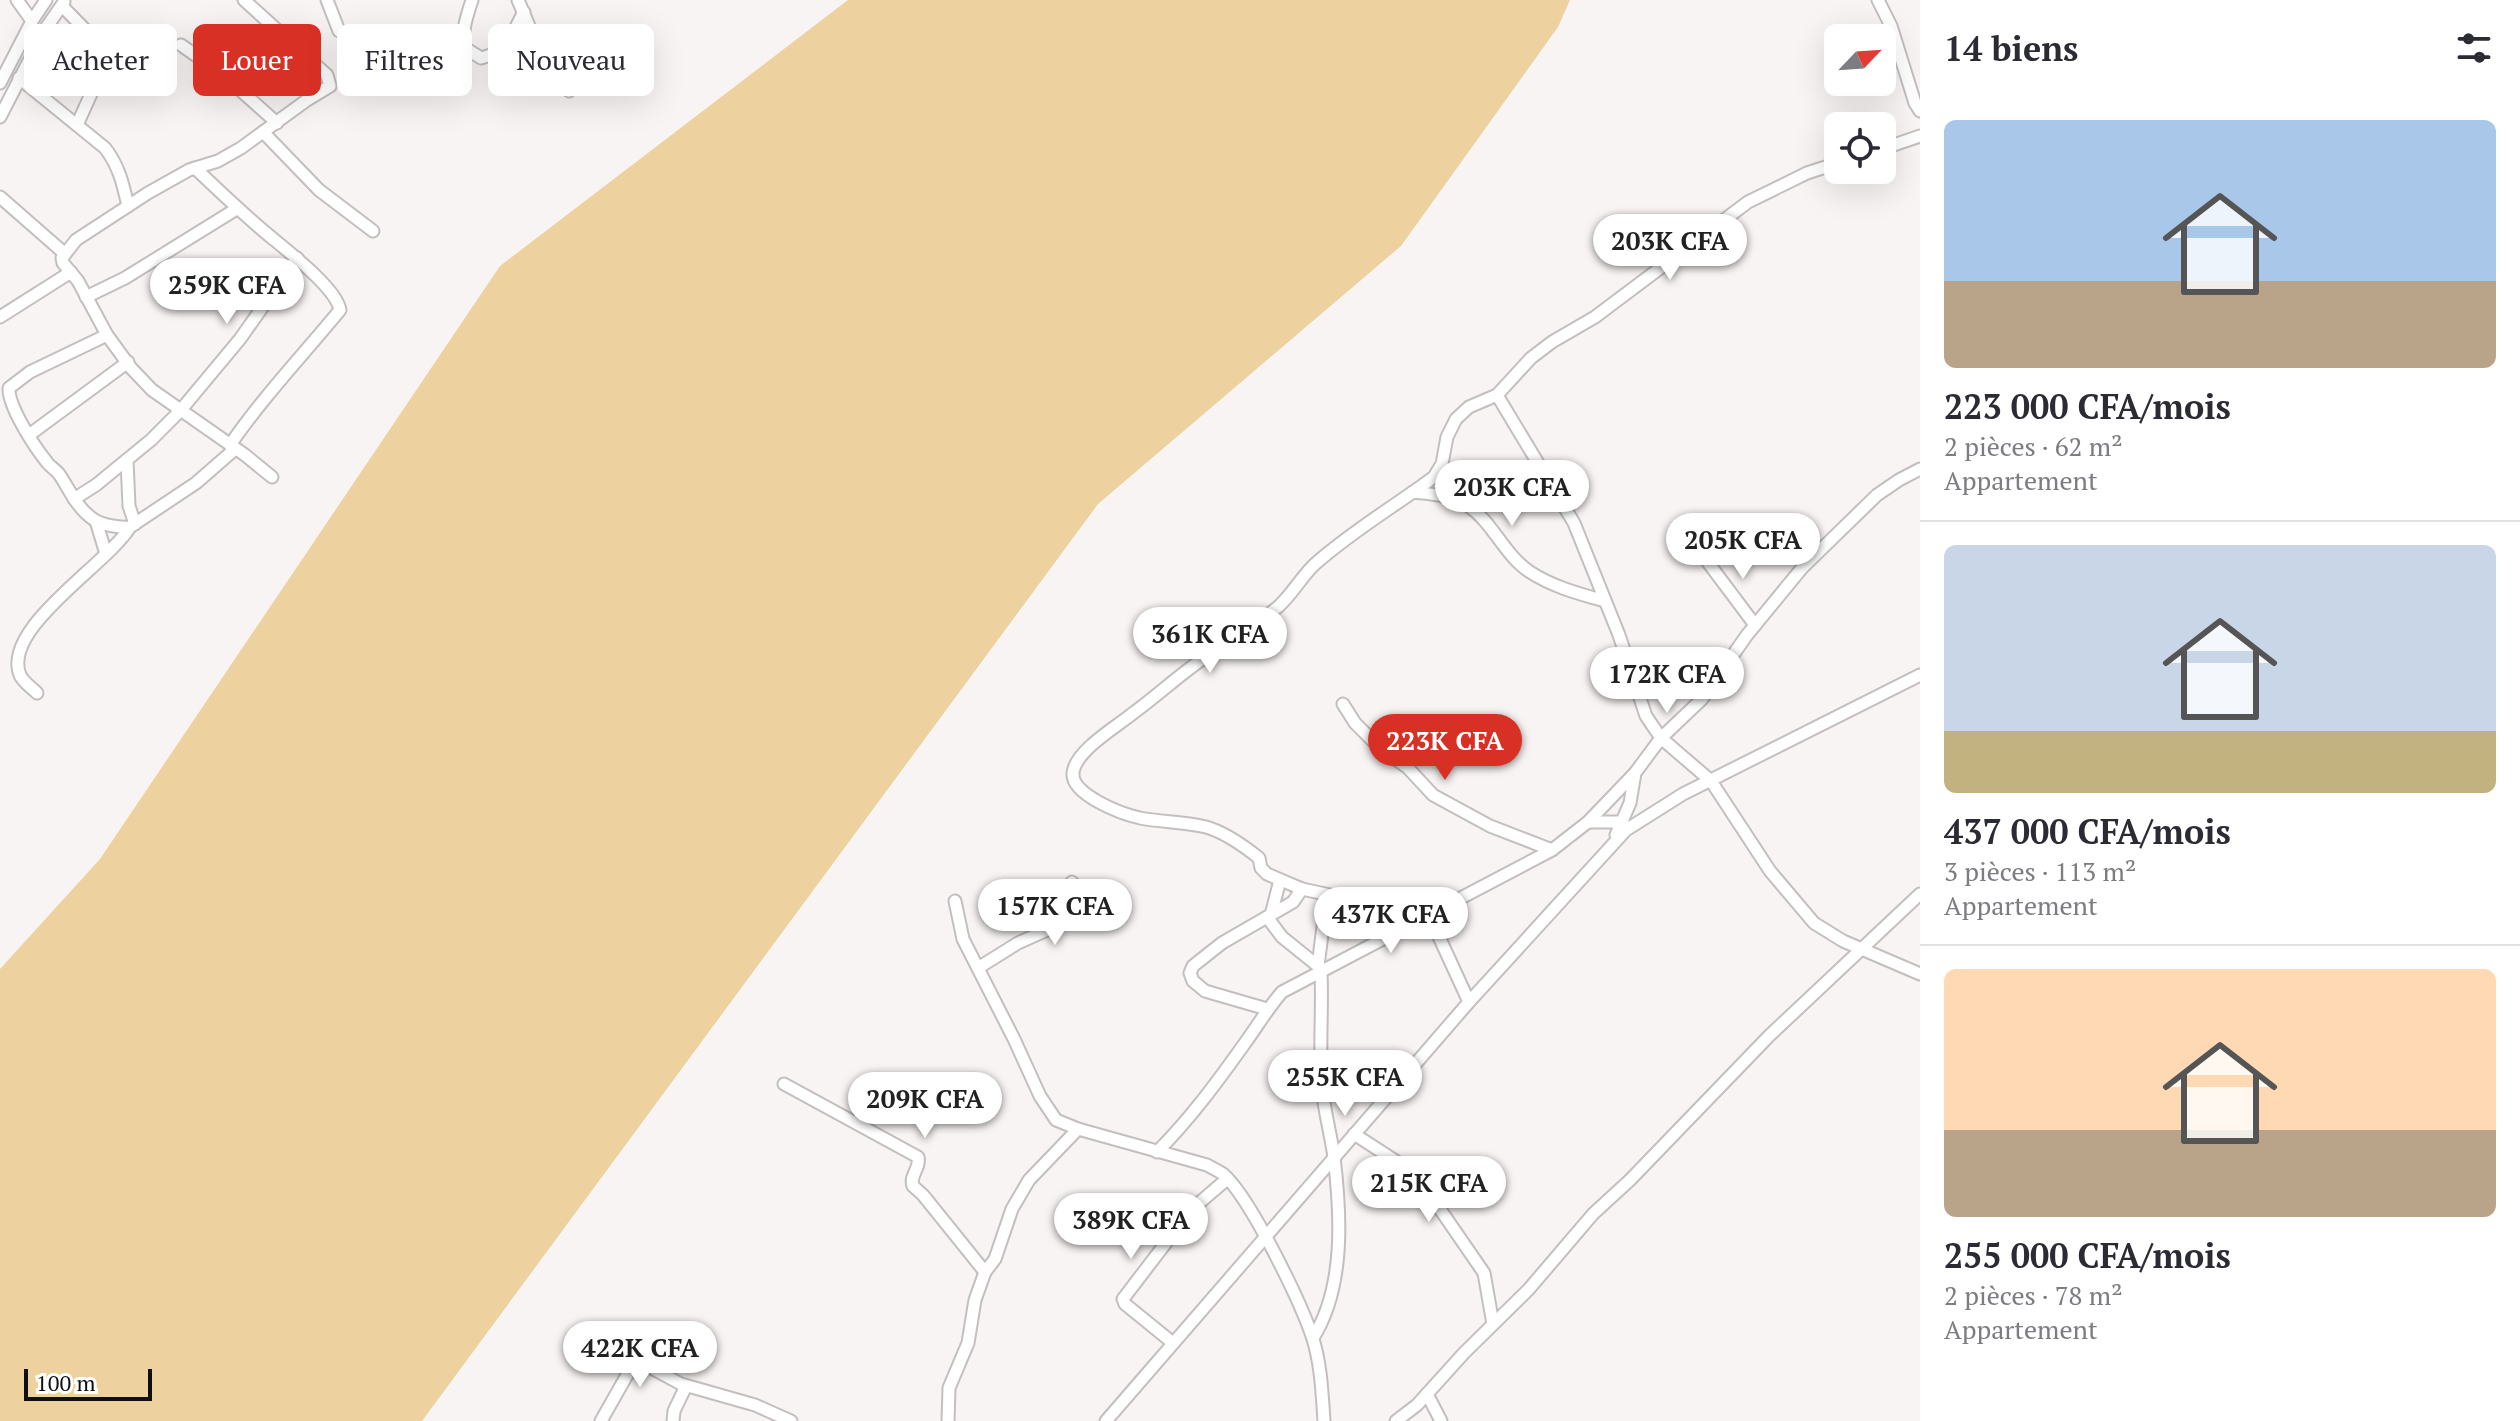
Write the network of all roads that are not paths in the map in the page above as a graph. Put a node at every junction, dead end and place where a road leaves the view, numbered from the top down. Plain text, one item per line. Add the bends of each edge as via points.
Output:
1 (17, 0) edge
2 (46, 0) edge
3 (244, 0) edge
4 (327, 0) edge
5 (472, 0) edge
6 (535, 0) edge
7 (1878, 0) edge
8 (64, 3) edge
9 (521, 6) edge
10 (32, 21) junction
11 (337, 26) edge
12 (181, 45) dead end
13 (19, 78) junction
14 (0, 83) edge
15 (1920, 111) edge
16 (0, 117) edge
17 (277, 123) junction
18 (77, 125) junction
19 (263, 132) junction
20 (1920, 136) edge
21 (1896, 144) edge
22 (195, 168) junction
23 (1824, 168) edge
24 (0, 197) edge
25 (128, 206) junction
26 (238, 208) junction
27 (373, 231) dead end
28 (64, 253) junction
29 (297, 258) junction
30 (71, 272) junction
31 (86, 297) junction
32 (0, 317) edge
33 (107, 335) junction
34 (128, 362) junction
35 (1497, 395) junction
36 (180, 411) junction
37 (29, 435) junction
38 (233, 447) junction
39 (127, 460) junction
40 (1920, 469) edge
41 (272, 477) dead end
42 (96, 485) junction
43 (1413, 492) junction
44 (74, 499) junction
45 (85, 512) junction
46 (96, 521) junction
47 (132, 526) junction
48 (106, 554) junction
49 (1704, 557) dead end
50 (1605, 601) junction
51 (1755, 625) junction
52 (1920, 675) edge
53 (37, 693) dead end
54 (1343, 704) dead end
55 (1661, 738) junction
56 (1635, 773) junction
57 (1711, 781) junction
58 (1588, 822) junction
59 (1623, 822) junction
60 (1610, 846) junction
61 (1552, 850) junction
62 (1280, 880) junction
63 (1072, 882) dead end
64 (1302, 889) junction
65 (1920, 894) edge
66 (1327, 895) junction
67 (955, 901) dead end
68 (1432, 913) junction
69 (1269, 916) junction
70 (1861, 949) junction
71 (978, 968) junction
72 (1319, 969) junction
73 (1920, 974) edge
74 (1469, 1002) junction
75 (1267, 1009) junction
76 (784, 1084) dead end
77 (1078, 1129) junction
78 (1354, 1134) junction
79 (1157, 1152) junction
80 (1334, 1157) junction
81 (1227, 1179) junction
82 (1264, 1237) junction
83 (985, 1272) junction
84 (1493, 1324) junction
85 (1313, 1338) junction
86 (1173, 1343) junction
87 (686, 1386) junction
88 (1427, 1394) junction
89 (601, 1421) edge
90 (673, 1421) edge
91 (791, 1421) edge
92 (948, 1421) edge
93 (1106, 1421) edge
94 (1324, 1421) edge
95 (1396, 1421) edge
96 (1441, 1421) edge

1 - 10 street
2 - 10 street
3 - 17 street via 330,82
4 - 11 street
5 - 9 street via 463,39 465,48 481,58 507,46
6 - 9 street
7 - 15 street
8 - 13 street
8 - 18 street via 109,54
10 - 14 street
12 - 17 street
13 - 16 street
13 - 18 street
17 - 19 street
18 - 25 street via 114,159
19 - 22 street via 218,161
19 - 27 street via 319,190
20 - 21 street
22 - 25 street
22 - 26 street
23 - 35 street via 1748,202 1595,317 1531,358
24 - 28 street
25 - 28 street
26 - 29 street
26 - 31 street
28 - 30 street via 63,263
29 - 36 street
29 - 38 street via 340,310 256,407
30 - 31 street
30 - 32 street
31 - 33 street
33 - 34 street
33 - 37 street via 30,372 9,388
34 - 36 street
34 - 37 street
35 - 43 street via 1456,419 1442,464
35 - 50 street via 1574,523
36 - 38 street
36 - 39 street
37 - 44 street
38 - 41 street
38 - 47 street via 196,483
39 - 42 street
39 - 47 street
40 - 51 street via 1877,495 1802,568
42 - 44 street
42 - 45 street
43 - 50 street via 1465,503 1530,572 1565,590
43 - 62 street via 1312,566 1278,606 1216,646 1097,740 1073,771 1080,790 1111,809 1218,831 1259,858 1263,871
44 - 45 street
45 - 46 street
46 - 47 street
46 - 48 street
47 - 48 street
48 - 53 street via 24,636 19,672
49 - 51 street
50 - 55 street via 1646,716
51 - 55 street via 1702,699
52 - 57 street
54 - 61 street via 1355,723 1433,795 1490,826
55 - 56 street
55 - 57 street
56 - 58 street
56 - 59 street
57 - 60 street via 1651,812
57 - 70 street via 1799,908 1814,923
58 - 59 street
58 - 61 street
59 - 60 street
60 - 74 street
61 - 68 street
62 - 64 street
62 - 69 street
63 - 71 street via 1063,923
64 - 66 street
64 - 69 street via 1293,902
65 - 70 street
66 - 68 street
66 - 72 street
67 - 71 street via 963,939
68 - 72 street
68 - 74 street
69 - 72 street via 1282,937
69 - 75 street via 1222,943 1190,973 1205,991
70 - 73 street
70 - 84 street via 1593,1214
71 - 77 street via 1049,1112
72 - 75 street via 1282,992
72 - 80 street via 1323,1094
74 - 78 street
75 - 79 street via 1186,1123
76 - 83 street via 918,1157 913,1186
77 - 79 street
77 - 83 street via 1029,1180
78 - 80 street
78 - 84 street via 1408,1169 1442,1212 1484,1273
79 - 81 street via 1207,1165
80 - 82 street
80 - 85 street via 1335,1271 1330,1300
81 - 82 street
81 - 86 street via 1191,1210 1123,1299
82 - 85 street
82 - 86 street
83 - 92 street via 968,1343 949,1388
84 - 88 street
85 - 94 street
86 - 93 street
87 - 89 street via 638,1364
87 - 90 street
87 - 91 street
88 - 95 street
88 - 96 street

